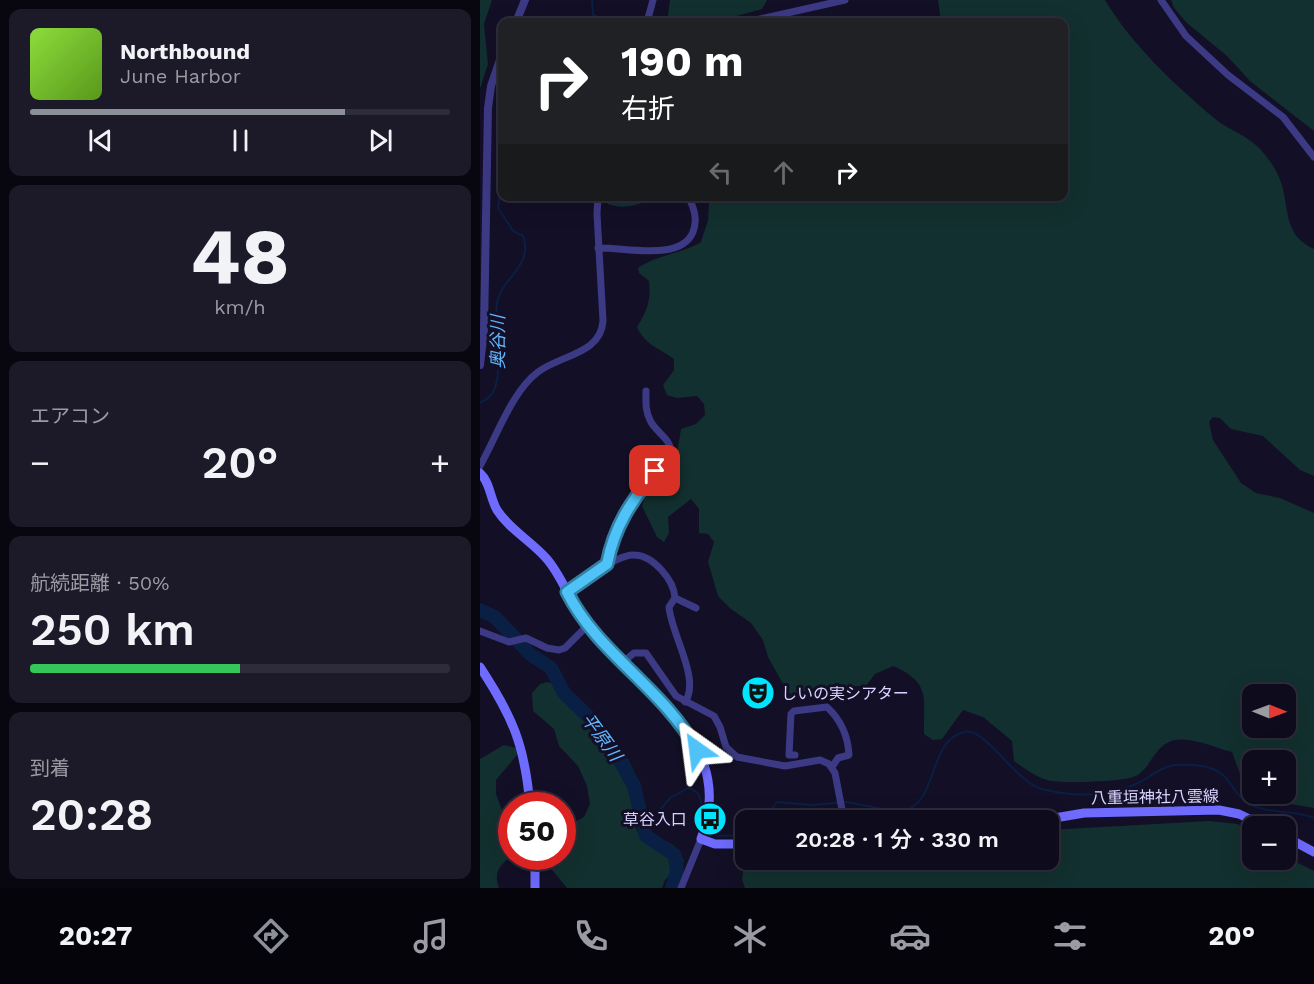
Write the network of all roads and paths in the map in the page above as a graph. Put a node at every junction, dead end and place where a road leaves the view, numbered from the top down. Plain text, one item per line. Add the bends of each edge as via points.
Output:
1 (525, 0) edge
2 (653, 0) edge
3 (845, 0) edge
4 (1161, 0) edge
5 (518, 18) edge
6 (648, 18) edge
7 (765, 18) edge
8 (498, 66) edge
9 (1314, 157) edge
10 (598, 201) edge
11 (690, 201) edge
12 (598, 248) junction
13 (480, 365) edge
14 (646, 391) dead end
15 (480, 466) edge
16 (480, 473) edge
17 (607, 564) junction
18 (567, 592) junction
19 (675, 598) junction
20 (696, 608) dead end
21 (587, 626) junction
22 (480, 631) edge
23 (623, 662) junction
24 (480, 667) edge
25 (685, 702) junction
26 (795, 755) dead end
27 (832, 767) junction
28 (528, 792) edge
29 (842, 810) edge
30 (1243, 816) edge
31 (1059, 817) edge
32 (703, 832) junction
33 (1296, 842) edge
34 (735, 844) edge
35 (1314, 852) edge
36 (535, 870) edge
37 (535, 888) edge
38 (681, 888) edge

1 - 5 street
2 - 6 street
3 - 7 street
4 - 9 street via 1186,36 1228,75 1283,117
8 - 13 street via 488,108
10 - 12 street
11 - 12 street via 696,217 692,234 684,244 663,251
12 - 15 street via 602,333 591,345 552,363 531,378
14 - 17 street via 645,406 651,423 672,447 612,536
16 - 18 main road via 487,481 497,510 546,558
17 - 18 street
17 - 19 street via 627,556 645,557 671,582
18 - 21 main road
19 - 20 street
19 - 25 street via 669,611 691,685
21 - 22 street via 559,650 530,639 515,641
21 - 23 main road
23 - 25 street via 634,653 646,653 671,691
23 - 32 main road via 668,706 697,750 710,798
24 - 28 main road via 516,729
25 - 27 street via 714,716 726,747 737,757 786,766 820,760
26 - 27 street via 789,755 790,714 826,707 849,741 849,755 838,758
27 - 29 street
30 - 31 main road, 八重垣神社八雲線 via 1220,810 1084,813
32 - 34 main road via 715,844
32 - 38 street
33 - 35 main road
36 - 37 main road

